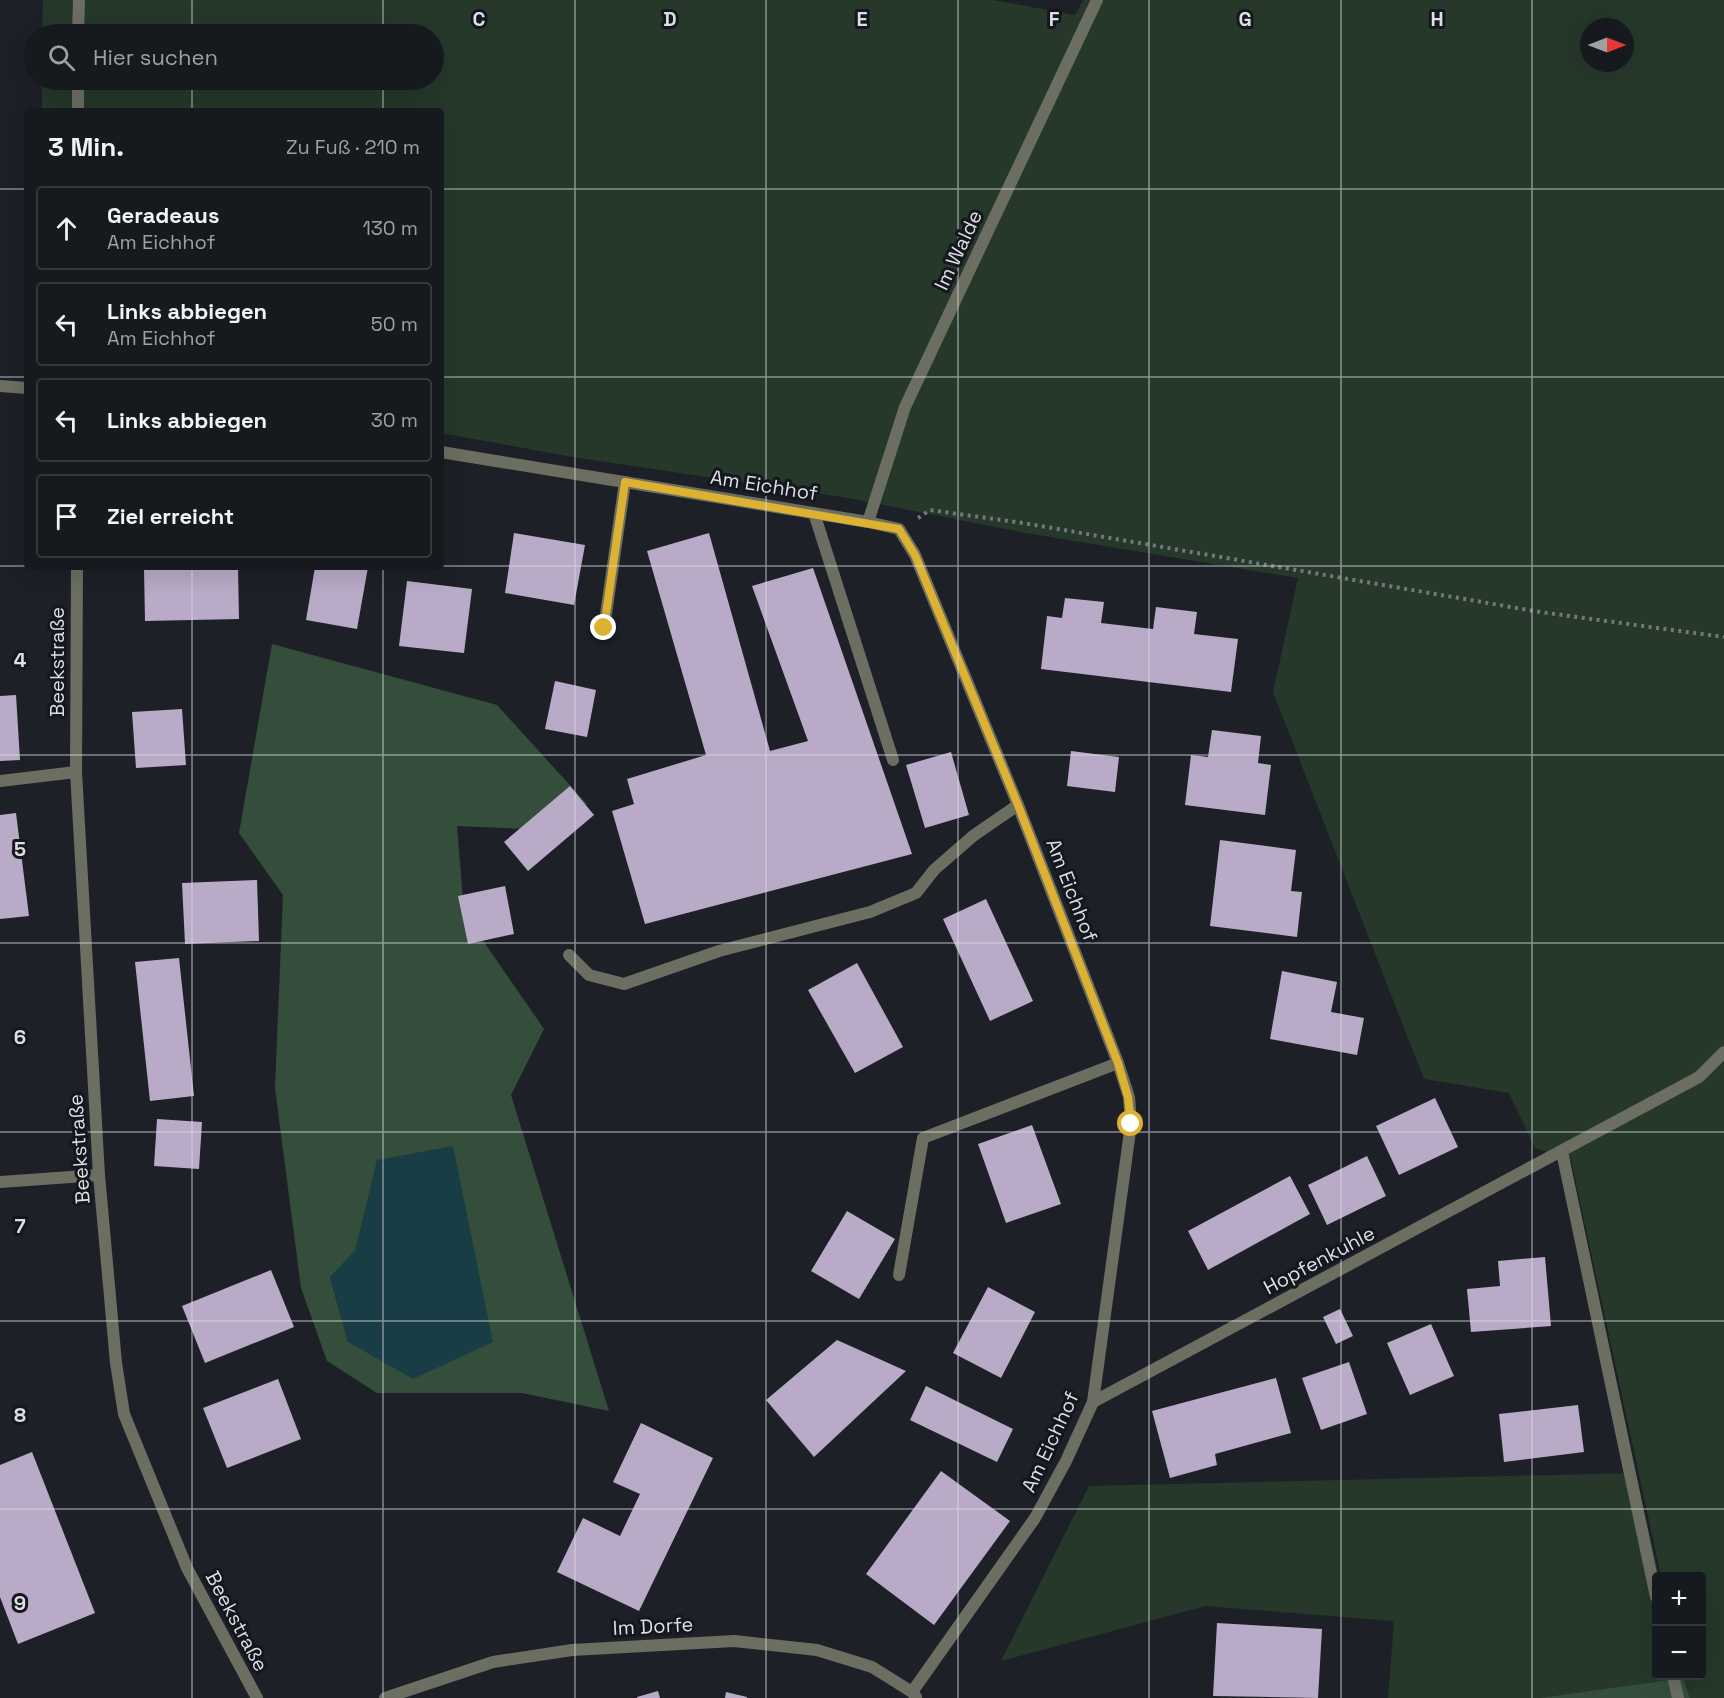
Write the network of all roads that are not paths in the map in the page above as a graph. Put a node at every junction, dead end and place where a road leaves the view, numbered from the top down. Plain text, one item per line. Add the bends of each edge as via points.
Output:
1 (78, 0) edge
2 (1097, 0) edge
3 (78, 24) edge
4 (78, 90) edge
5 (78, 108) edge
6 (0, 386) edge
7 (24, 388) edge
8 (444, 452) edge
9 (625, 482) junction
10 (814, 513) junction
11 (868, 522) junction
12 (77, 570) edge
13 (604, 628) dead end
14 (893, 760) dead end
15 (76, 772) junction
16 (0, 781) edge
17 (1018, 805) junction
18 (569, 955) dead end
19 (1724, 1052) edge
20 (1118, 1063) junction
21 (1562, 1152) junction
22 (99, 1175) junction
23 (0, 1182) edge
24 (899, 1275) dead end
25 (1093, 1402) junction
26 (1652, 1578) edge
27 (1674, 1680) edge
28 (914, 1695) edge
29 (257, 1698) edge
30 (385, 1698) edge
31 (1678, 1698) edge

1 - 3 street
2 - 11 street, Im Walde via 905,407
4 - 5 street
6 - 7 street
8 - 9 street, Am Eichhof
9 - 10 street, Am Eichhof
9 - 13 street
10 - 11 street, Am Eichhof
10 - 14 street
11 - 17 street, Am Eichhof via 899,529 915,555
12 - 15 street, Beekstraße
15 - 16 street
15 - 22 street, Beekstraße
17 - 18 street via 973,836 934,870 916,893 870,912 719,951 624,984 589,975
17 - 20 street, Am Eichhof
19 - 21 street, Hopfenkuhle via 1699,1077
20 - 24 street via 923,1138
20 - 25 street, Am Eichhof via 1131,1124
21 - 25 street, Hopfenkuhle
21 - 26 street
22 - 23 street
22 - 29 street, Beekstraße via 124,1414 187,1568
25 - 28 street, Am Eichhof via 1035,1518
27 - 31 street
28 - 30 street, Im Dorfe via 872,1667 817,1650 734,1641 572,1650 493,1662

